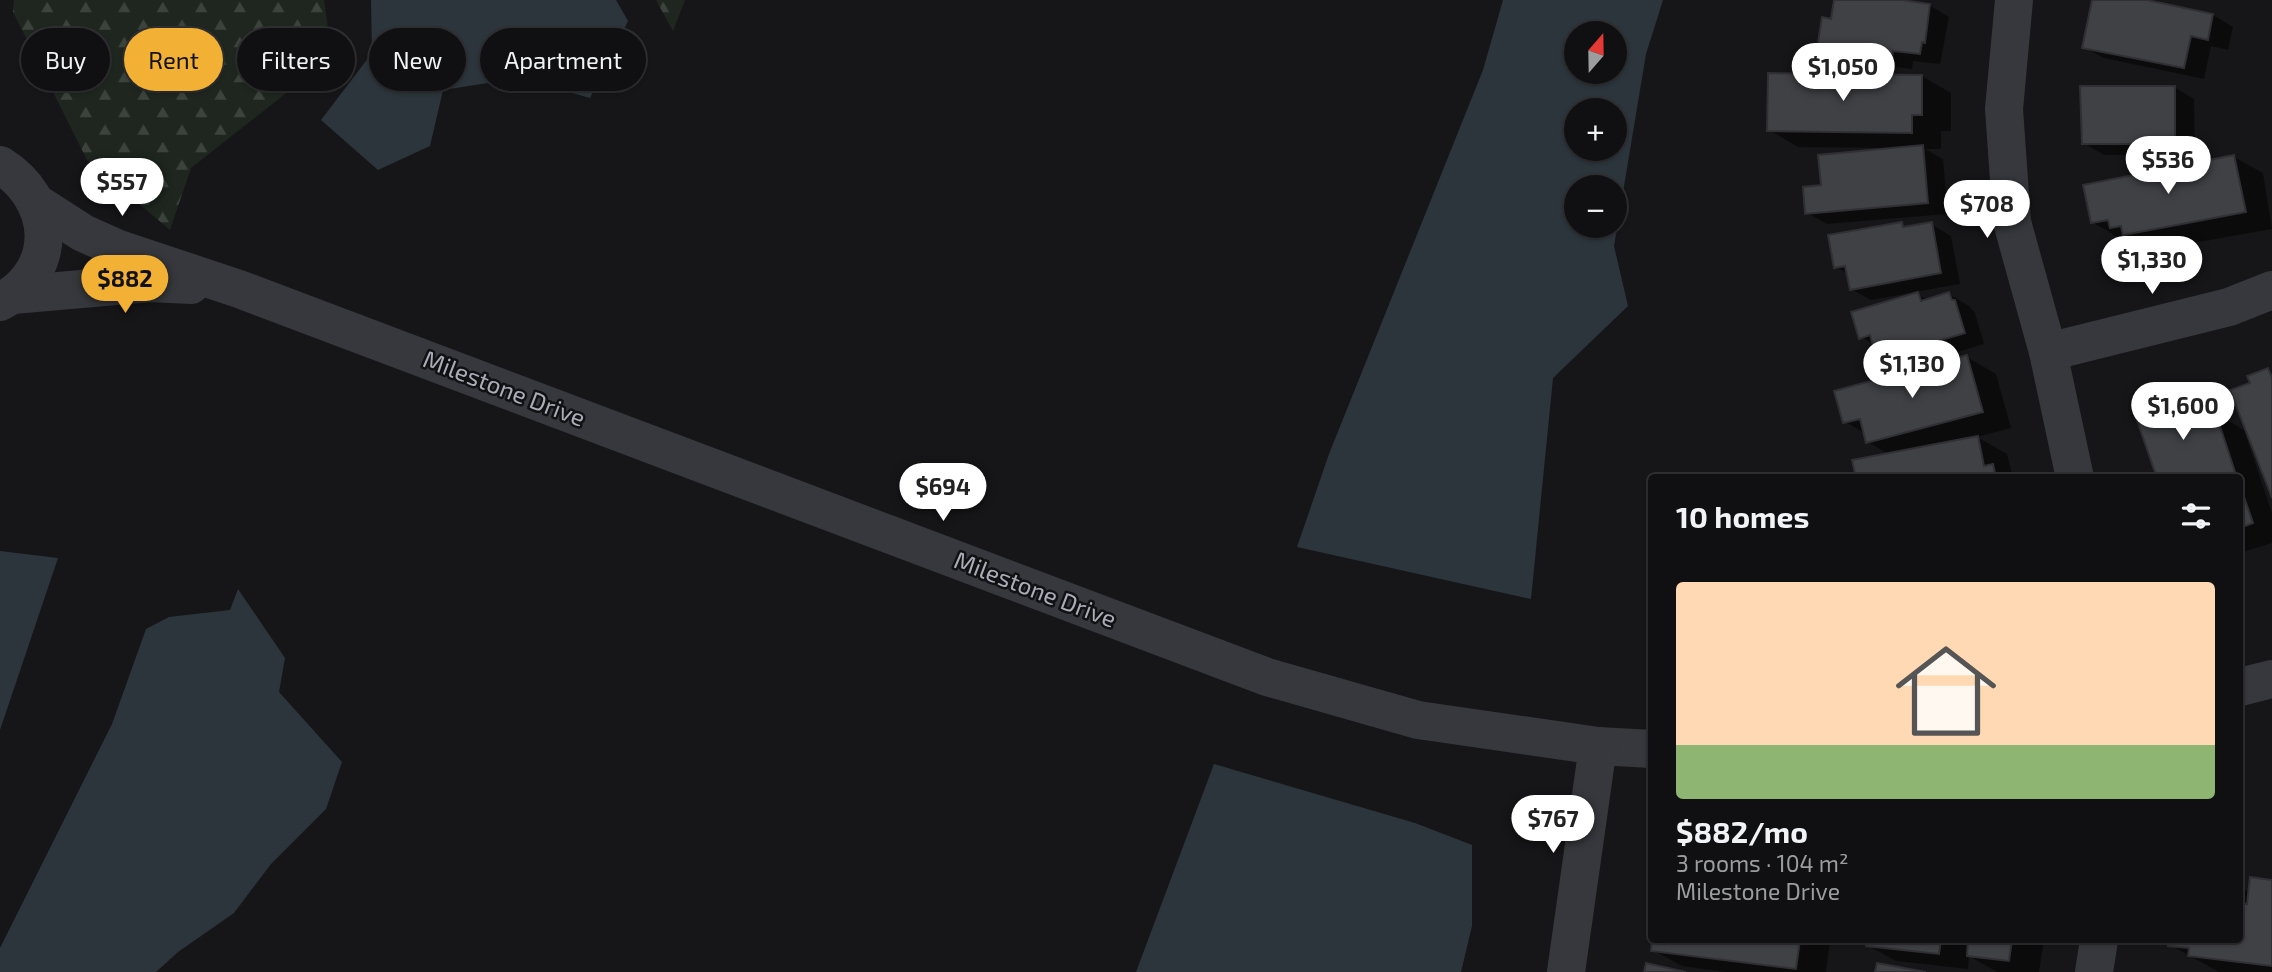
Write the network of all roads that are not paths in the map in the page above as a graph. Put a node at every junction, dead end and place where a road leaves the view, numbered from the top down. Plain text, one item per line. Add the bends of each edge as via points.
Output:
1 (2014, 0) edge
2 (13, 172) edge
3 (239, 289) junction
4 (2272, 290) edge
5 (7, 299) edge
6 (2048, 352) junction
7 (2075, 474) edge
8 (2272, 679) edge
9 (2243, 686) edge
10 (1598, 746) junction
11 (1648, 749) edge
12 (2099, 943) edge
13 (1566, 972) edge
14 (2094, 972) edge

1 - 6 street via 2004,108 2012,222
2 - 3 street, Milestone Drive via 83,233
2 - 5 street, Milestone Drive via 43,223 43,244 38,263
3 - 5 street, Milestone Drive via 150,283
3 - 10 street, Milestone Drive via 1268,677 1418,720
4 - 6 street via 2229,307
6 - 7 street
8 - 9 street
10 - 11 street, Milestone Drive
10 - 13 street
12 - 14 street

